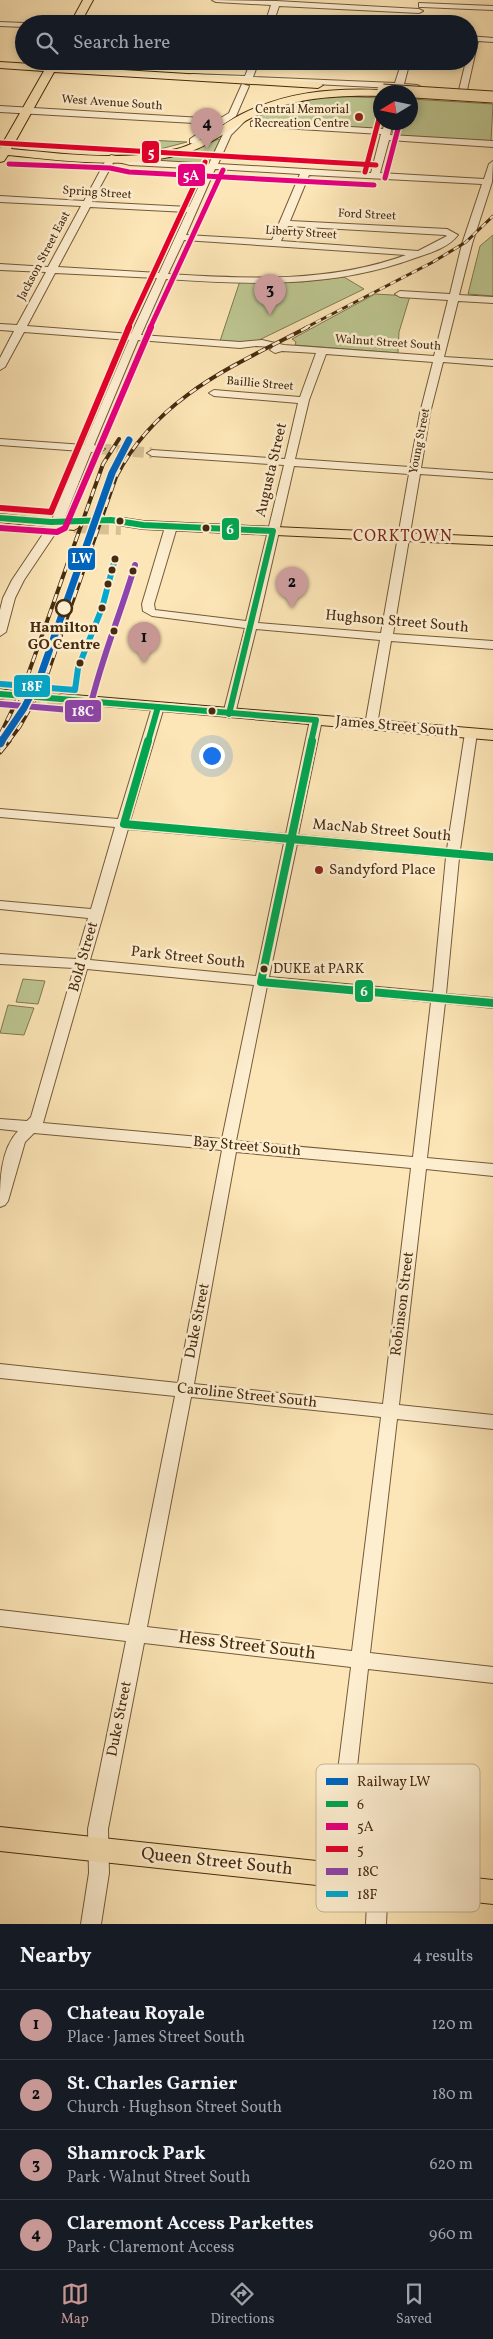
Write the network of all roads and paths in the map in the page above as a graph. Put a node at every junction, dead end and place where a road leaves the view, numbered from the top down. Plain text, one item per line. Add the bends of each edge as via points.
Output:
1 (88, 0) edge
2 (216, 0) edge
3 (276, 4) junction
4 (422, 5) edge
5 (493, 8) edge
6 (80, 15) edge
7 (272, 15) edge
8 (0, 24) edge
9 (15, 25) edge
10 (478, 39) edge
11 (493, 40) edge
12 (0, 65) edge
13 (15, 65) edge
14 (50, 70) edge
15 (114, 70) edge
16 (252, 70) edge
17 (403, 70) edge
18 (467, 70) edge
19 (188, 76) junction
20 (249, 77) junction
21 (399, 85) edge
22 (244, 86) dead end
23 (373, 87) edge
24 (418, 89) edge
25 (463, 90) junction
26 (373, 91) edge
27 (373, 92) edge
28 (493, 92) edge
29 (418, 94) edge
30 (418, 96) edge
31 (493, 97) edge
32 (493, 101) edge
33 (0, 109) edge
34 (28, 110) junction
35 (249, 121) junction
36 (222, 122) junction
37 (388, 130) edge
38 (386, 135) junction
39 (194, 141) dead end
40 (493, 144) edge
41 (1, 154) edge
42 (111, 158) junction
43 (493, 164) edge
44 (214, 166) junction
45 (306, 171) junction
46 (375, 175) junction
47 (488, 182) junction
48 (0, 199) edge
49 (86, 204) junction
50 (192, 210) junction
51 (284, 223) junction
52 (181, 237) junction
53 (276, 243) junction
54 (420, 253) junction
55 (0, 267) edge
56 (52, 269) junction
57 (163, 276) junction
58 (400, 294) dead end
59 (456, 298) junction
60 (493, 300) edge
61 (0, 327) edge
62 (18, 329) junction
63 (135, 337) junction
64 (322, 351) junction
65 (439, 360) junction
66 (493, 363) edge
67 (0, 367) edge
68 (214, 393) dead end
69 (304, 400) junction
70 (0, 442) edge
71 (88, 447) junction
72 (100, 447) tunnel mouth
73 (155, 451) tunnel mouth
74 (289, 462) junction
75 (415, 470) junction
76 (493, 476) edge
77 (0, 518) edge
78 (57, 522) junction
79 (75, 523) tunnel mouth
80 (122, 525) tunnel mouth
81 (171, 527) junction
82 (273, 531) junction
83 (403, 537) junction
84 (493, 541) edge
85 (4, 602) edge
86 (251, 624) junction
87 (0, 632) edge
88 (387, 637) junction
89 (493, 645) edge
90 (62, 699) tunnel mouth
91 (158, 708) junction
92 (228, 714) junction
93 (316, 720) junction
94 (371, 725) junction
95 (471, 734) junction
96 (493, 735) edge
97 (0, 812) edge
98 (124, 824) junction
99 (290, 839) junction
100 (453, 854) junction
101 (493, 857) edge
102 (0, 904) edge
103 (96, 914) junction
104 (0, 959) edge
105 (82, 964) junction
106 (261, 982) junction
107 (439, 998) junction
108 (493, 1003) edge
109 (0, 1124) edge
110 (30, 1127) junction
111 (229, 1146) junction
112 (420, 1163) junction
113 (493, 1170) edge
114 (0, 1201) edge
115 (0, 1371) edge
116 (184, 1390) junction
117 (390, 1411) junction
118 (493, 1422) edge
119 (0, 1618) edge
120 (136, 1633) junction
121 (360, 1660) junction
122 (493, 1675) edge
123 (348, 1764) edge
124 (0, 1839) edge
125 (99, 1850) junction
126 (316, 1872) edge
127 (480, 1891) edge
128 (493, 1892) edge
129 (91, 1924) edge

1 - 6 main road
2 - 3 street
3 - 4 street
3 - 7 street
4 - 5 street
8 - 9 street
10 - 11 street
12 - 13 main road
14 - 34 main road
15 - 19 main road
16 - 20 street
17 - 21 street
18 - 25 street
19 - 20 street
19 - 26 main road
20 - 23 street
22 - 36 street via 236,109
24 - 25 street
25 - 28 street
27 - 35 main road via 306,94 275,102
29 - 31 main road, bridge
30 - 32 main road, bridge
33 - 34 street, West Avenue South
34 - 36 street, West Avenue South
34 - 41 main road
35 - 38 street
35 - 42 main road via 192,148 159,156
35 - 44 street via 228,134
36 - 39 street
37 - 38 street
38 - 40 street
38 - 46 street
41 - 42 main road
42 - 44 street via 130,162
42 - 49 street, Jackson Street East
43 - 47 street, Young Street
44 - 45 street
44 - 50 street
45 - 46 street
45 - 51 street
46 - 47 street
47 - 59 street, Young Street via 467,244
48 - 49 street, Spring Street
49 - 50 street, Spring Street
49 - 56 street, Jackson Street East
50 - 52 street
51 - 53 street
51 - 54 street, Ford Street via 452,233 453,237
52 - 53 street, Liberty Street
52 - 57 street
53 - 54 street, Liberty Street
54 - 57 street via 371,270 328,278 233,281
55 - 56 street
56 - 57 street
56 - 62 street, Jackson Street East
57 - 63 street
58 - 59 street
59 - 60 street
59 - 65 street, Young Street
61 - 62 street, Walnut Street South
62 - 63 street, Walnut Street South
62 - 67 street, Jackson Street East
63 - 64 street, Walnut Street South via 248,348
63 - 71 street
64 - 65 street, Walnut Street South
64 - 69 street, Augusta Street
65 - 66 street, Walnut Street South
65 - 75 street, Young Street
68 - 69 street, Baillie Street
69 - 74 street, Augusta Street
70 - 71 street
71 - 72 street
71 - 78 street
73 - 74 street
74 - 75 street
74 - 82 street, Augusta Street
75 - 76 street
75 - 83 street, Young Street
77 - 78 main road
78 - 79 main road
78 - 85 street
80 - 81 main road
81 - 82 main road
81 - 86 street, Hughson Street South via 148,604 150,611
82 - 83 main road
82 - 86 street, Augusta Street
83 - 84 main road
83 - 88 street, Young Street
85 - 87 street
86 - 88 street, Hughson Street South
86 - 92 street, Augusta Street
88 - 89 street, Hughson Street South
88 - 94 street, Young Street
90 - 91 main road, James Street South
91 - 92 main road, James Street South
91 - 98 street, Bold Street
92 - 93 main road, James Street South
93 - 94 main road, James Street South
93 - 99 street, Duke Street
94 - 95 main road, James Street South
95 - 96 main road, James Street South
95 - 100 street, Robinson Street
97 - 98 street, MacNab Street South
98 - 99 street, MacNab Street South
98 - 103 street, Bold Street
99 - 100 street, MacNab Street South
99 - 106 street, Duke Street
100 - 101 street, MacNab Street South
100 - 107 street, Robinson Street
102 - 103 street
103 - 105 street, Bold Street
104 - 105 street, Park Street South
105 - 106 street, Park Street South
105 - 110 street, Bold Street via 38,1119
106 - 107 street, Park Street South
106 - 111 street, Duke Street
107 - 108 street, Park Street South
107 - 112 street, Robinson Street
109 - 110 street, Bay Street South
110 - 111 street, Bay Street South
110 - 114 street, Bold Street via 18,1140
111 - 112 street, Bay Street South
111 - 116 street, Duke Street
112 - 113 street, Bay Street South
112 - 117 street, Robinson Street
115 - 116 street, Caroline Street South
116 - 117 street, Caroline Street South
116 - 120 street, Duke Street
117 - 118 street, Caroline Street South
117 - 121 street, Robinson Street
119 - 120 street, Hess Street South
120 - 121 street, Hess Street South
120 - 125 street, Duke Street via 98,1829
121 - 122 street, Hess Street South
121 - 123 street, Robinson Street
124 - 125 main road, Queen Street South
125 - 126 main road, Queen Street South
125 - 129 street, Duke Street
127 - 128 main road, Queen Street South

